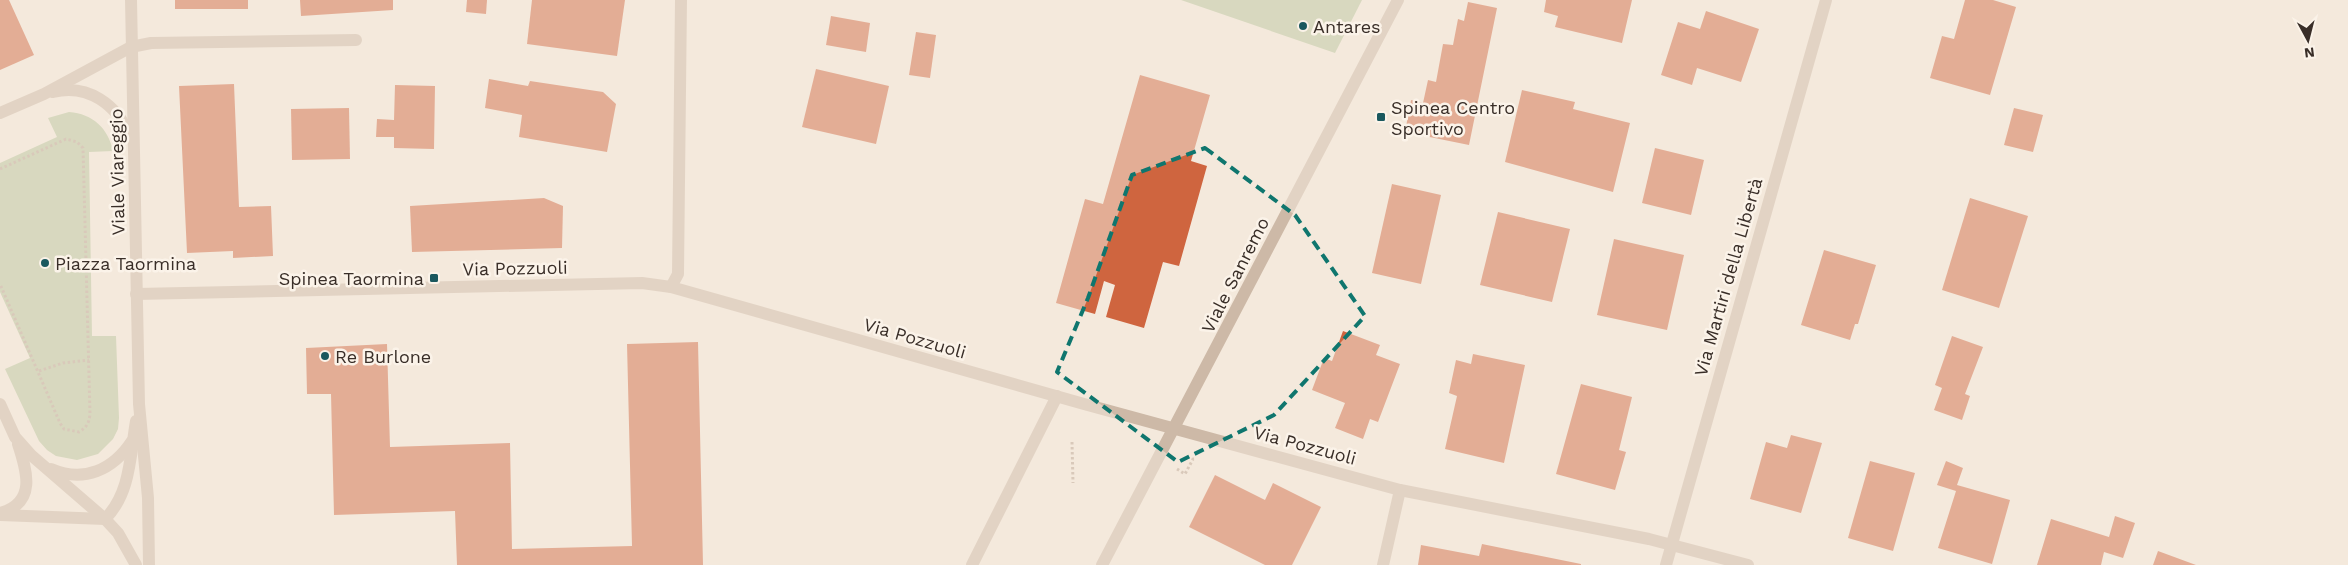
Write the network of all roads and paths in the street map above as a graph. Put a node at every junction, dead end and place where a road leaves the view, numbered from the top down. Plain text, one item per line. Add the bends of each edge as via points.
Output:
1 (131, 0) edge
2 (681, 0) edge
3 (1398, 0) edge
4 (1826, 0) edge
5 (356, 40) dead end
6 (131, 47) junction
7 (44, 94) junction
8 (0, 114) edge
9 (134, 155) junction
10 (0, 169) edge
11 (0, 284) edge
12 (671, 287) junction
13 (136, 294) junction
14 (89, 360) junction
15 (39, 370) junction
16 (1057, 396) junction
17 (0, 404) edge
18 (139, 404) junction
19 (1175, 429) junction
20 (15, 437) junction
21 (132, 441) junction
22 (1072, 442) dead end
23 (46, 467) junction
24 (1073, 483) dead end
25 (1400, 490) junction
26 (0, 514) edge
27 (105, 519) junction
28 (1670, 544) junction
29 (136, 565) edge
30 (149, 565) edge
31 (972, 565) edge
32 (1102, 565) edge
33 (1384, 565) edge
34 (1666, 565) edge
35 (1748, 565) edge

1 - 6 street, Viale Viareggio
2 - 12 street via 678,274
3 - 19 street, Viale Sanremo
4 - 28 street, Via Martiri della Libertà
5 - 6 street via 151,43
6 - 7 street
6 - 9 street, Viale Viareggio
7 - 8 street
7 - 9 street via 61,90 80,91 112,106 124,120
9 - 13 street, Viale Viareggio
10 - 14 path via 66,139 83,148
11 - 15 path
12 - 13 street, Via Pozzuoli via 642,283
12 - 16 street, Via Pozzuoli
13 - 18 street, Viale Viareggio
14 - 15 path via 63,362
14 - 15 path via 90,422 79,432 64,429 60,423
16 - 19 street, Via Pozzuoli
16 - 31 street
17 - 20 street
18 - 21 street, Viale Viareggio
18 - 30 street, Viale Viareggio via 148,498
19 - 25 street, Via Pozzuoli
19 - 32 street, Viale Sanremo
20 - 23 street
20 - 26 street via 26,472 26,490 21,500
21 - 23 street via 114,463 102,470 74,476
21 - 27 street, Viale Viareggio via 124,489
22 - 24 path
23 - 27 street
25 - 28 street, Via Pozzuoli
25 - 33 street
26 - 27 street
27 - 29 street
28 - 34 street, Via Martiri della Libertà
28 - 35 street, Via Pozzuoli

